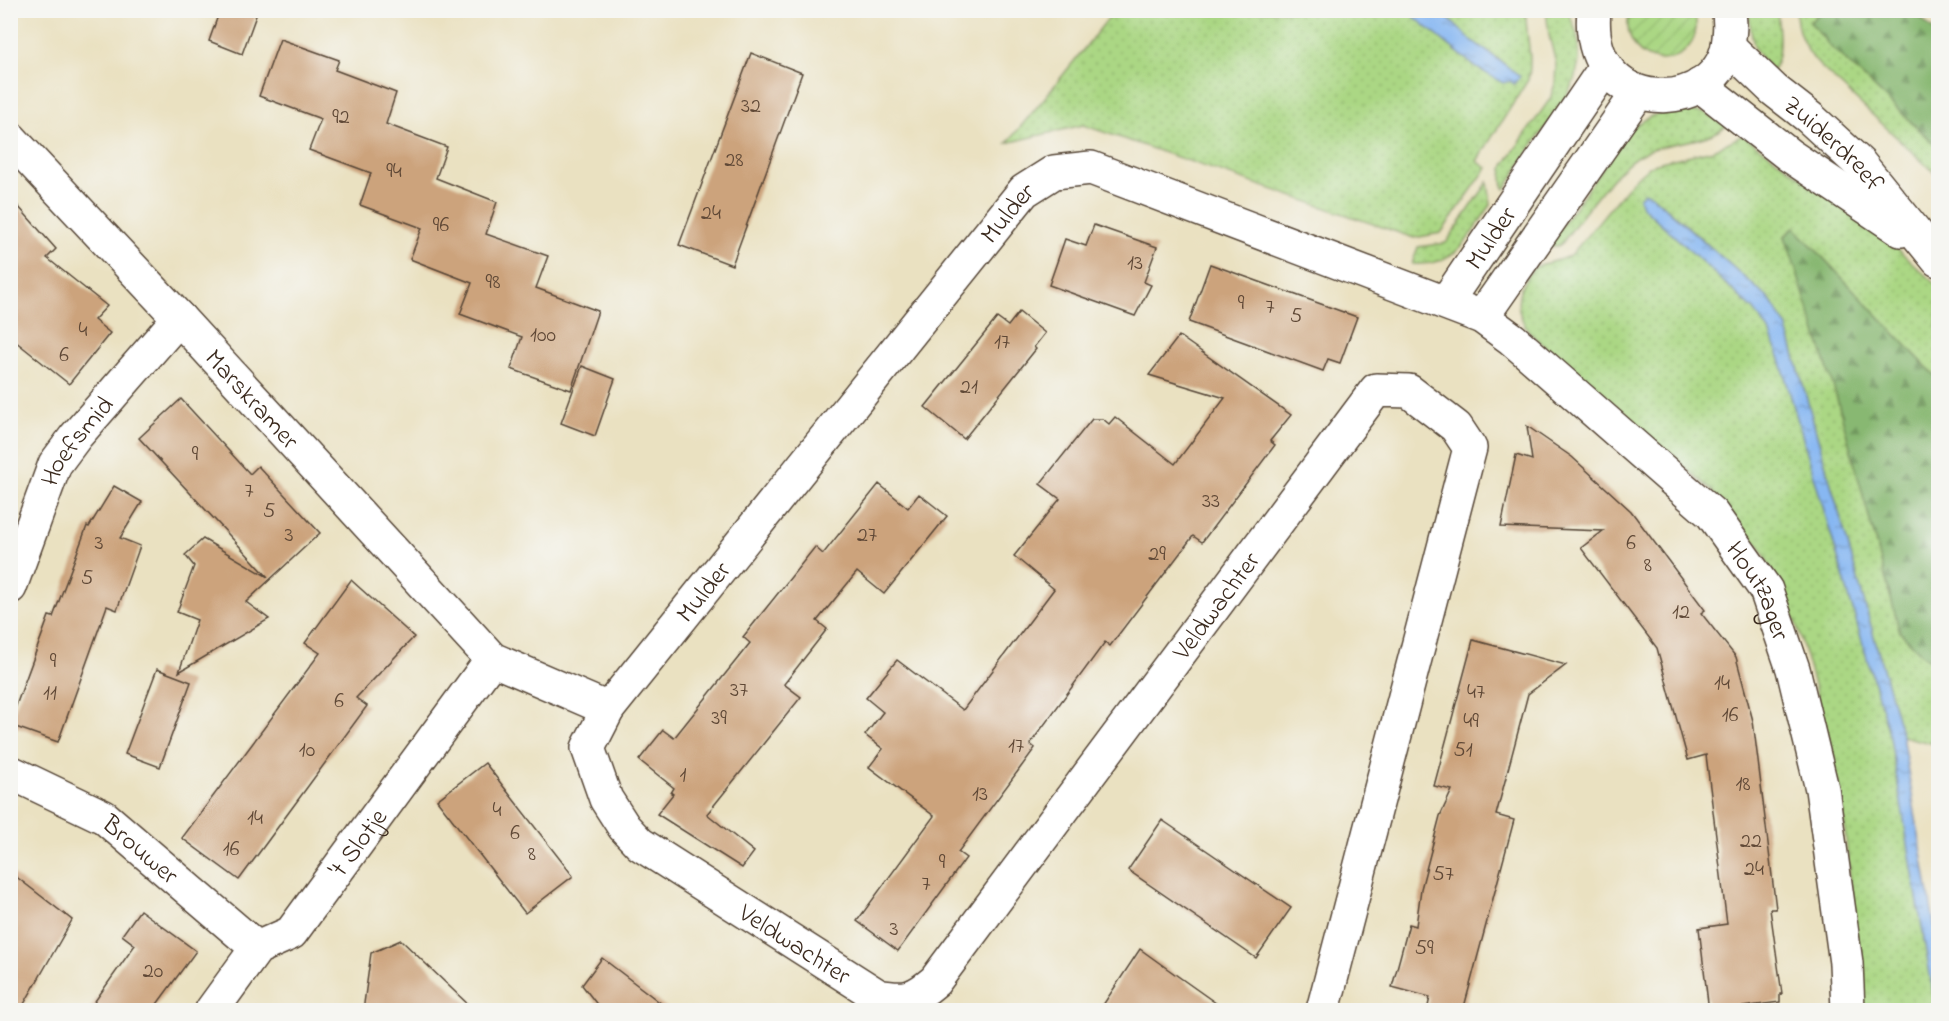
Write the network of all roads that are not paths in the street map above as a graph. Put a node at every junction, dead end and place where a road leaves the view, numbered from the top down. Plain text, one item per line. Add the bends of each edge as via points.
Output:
1 (1594, 10) edge
2 (1728, 10) edge
3 (1728, 46) junction
4 (1605, 68) junction
5 (1700, 85) junction
6 (1638, 93) junction
7 (10, 138) edge
8 (1934, 255) edge
9 (1446, 302) junction
10 (1482, 317) junction
11 (179, 318) junction
12 (10, 587) edge
13 (492, 659) junction
14 (608, 709) junction
15 (10, 772) edge
16 (257, 948) junction
17 (212, 1011) edge
18 (1323, 1011) edge
19 (1848, 1011) edge

1 - 4 street via 1592,30
2 - 3 street
3 - 5 street via 1712,75
3 - 8 street, Zuiderdreef via 1860,164
4 - 6 street
4 - 9 street, Mulder
5 - 6 street via 1681,94
5 - 8 street, Zuiderdreef via 1789,154
6 - 10 street, Mulder
7 - 11 street, Marskramer
9 - 10 street, Houtzager
9 - 14 street, Mulder via 1091,168 1054,172 1024,191
10 - 19 street, Houtzager via 1712,514 1766,590 1793,669 1822,789 1846,963
11 - 12 street, Hoefsmid via 55,464
11 - 13 street, Marskramer
13 - 14 street
13 - 16 street, 't Slotje via 291,933
14 - 18 street, Veldwachter via 588,748 606,799 640,844 878,996 897,999 919,995 935,981 1376,390 1409,391 1456,427 1470,448
15 - 16 street, Brouwer via 104,817
16 - 17 street

